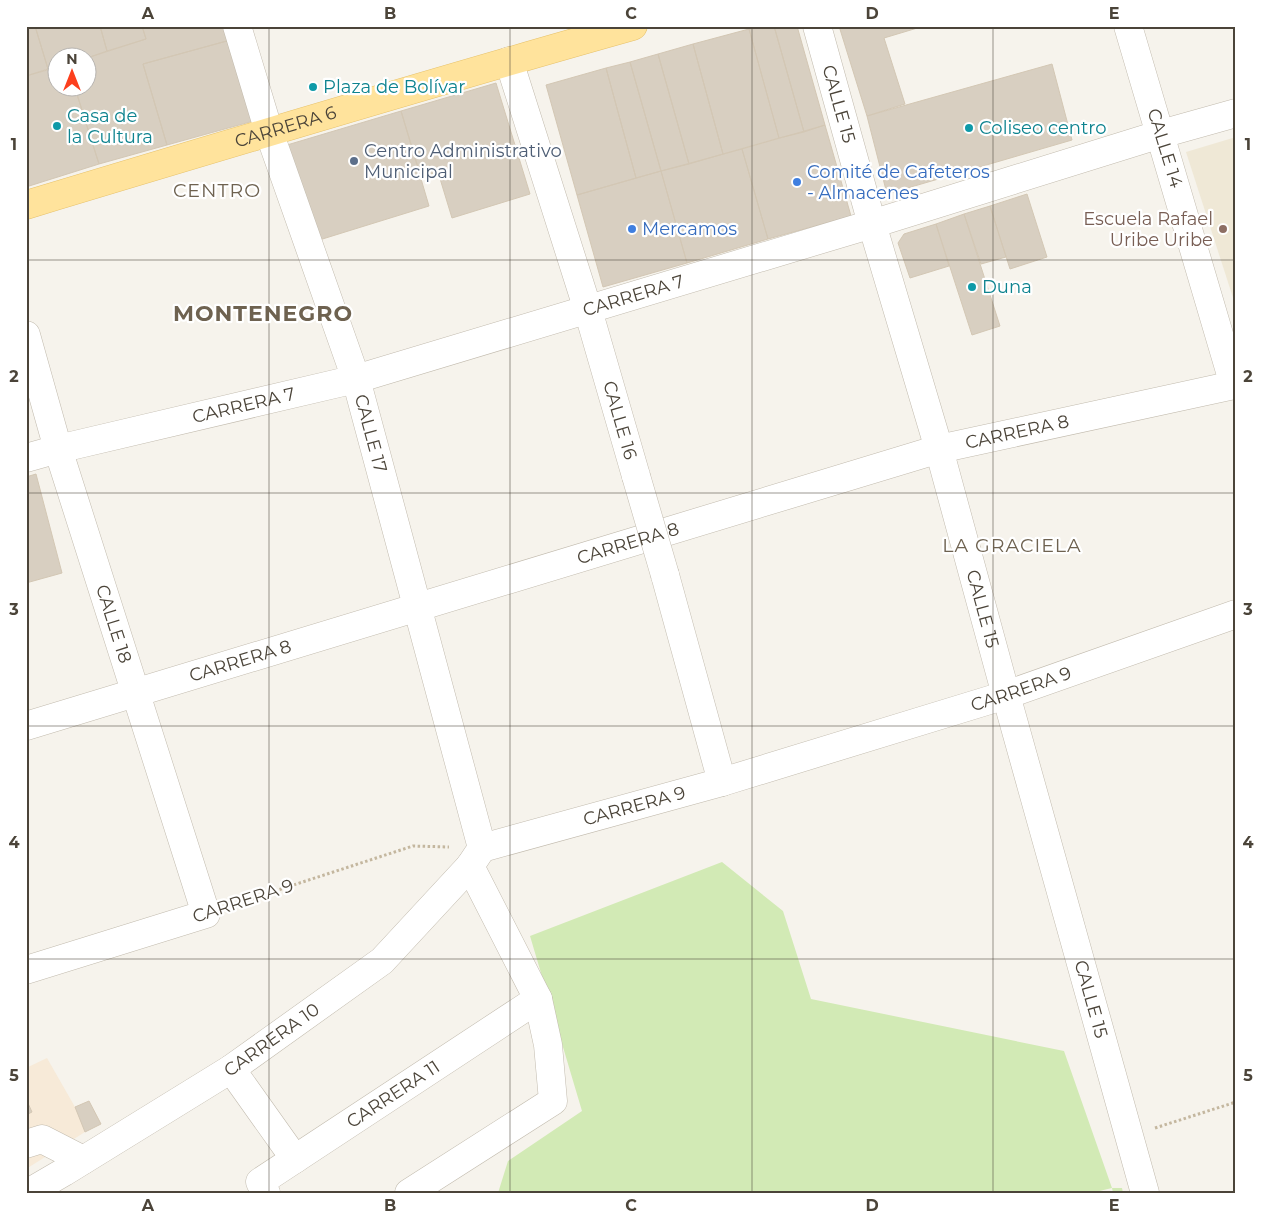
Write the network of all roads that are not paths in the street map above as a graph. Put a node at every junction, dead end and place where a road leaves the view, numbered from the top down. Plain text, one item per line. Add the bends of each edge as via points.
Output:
1 (237, 26) edge
2 (633, 26) edge
3 (817, 26) edge
4 (1128, 26) edge
5 (509, 61) junction
6 (1236, 113) edge
7 (269, 132) junction
8 (1161, 134) junction
9 (26, 205) edge
10 (872, 224) junction
11 (588, 310) junction
12 (26, 335) edge
13 (356, 379) junction
14 (1234, 385) joint
15 (58, 449) junction
16 (939, 449) junction
17 (26, 458) edge
18 (418, 607) junction
19 (1236, 614) edge
20 (136, 693) junction
21 (1006, 695) junction
22 (26, 726) edge
23 (722, 782) junction
24 (476, 857) junction
25 (206, 914) joint
26 (26, 970) edge
27 (538, 999) junction
28 (231, 1069) junction
29 (26, 1144) edge
30 (296, 1159) junction
31 (71, 1175) edge
32 (28, 1193) edge
33 (266, 1193) edge
34 (410, 1193) edge
35 (1145, 1193) edge

1 - 7 street, CALLE 17
2 - 5 main road, CARRERA 6
3 - 10 street, CALLE 15
4 - 8 street, CALLE 14
5 - 7 main road, CARRERA 6
5 - 11 street, CALLE 16
6 - 8 street, CARRERA 7
7 - 9 main road, CARRERA 6
7 - 13 street, CALLE 17
8 - 10 street, CARRERA 7
8 - 14 street, CALLE 14
10 - 11 street, CARRERA 7
10 - 16 street, CALLE 15
11 - 13 street, CARRERA 7
11 - 23 street, CALLE 16, bridge
12 - 15 street, CALLE 18
13 - 15 street, CARRERA 7
13 - 18 street, CALLE 17
14 - 16 street, CARRERA 8
15 - 17 street, CARRERA 7
15 - 20 street, CALLE 18
16 - 18 street, CARRERA 8
16 - 21 street, CALLE 15
18 - 20 street, CARRERA 8
18 - 24 street, CALLE 17
19 - 21 street, CARRERA 9
20 - 22 street, CARRERA 8
20 - 25 street, CALLE 18
21 - 23 street, CARRERA 9
21 - 35 street, CALLE 15
23 - 24 street, CARRERA 9
24 - 27 street
24 - 28 street, CARRERA 10 via 382,961
25 - 26 street, CARRERA 9
27 - 30 street, CARRERA 11
27 - 34 street via 548,1045 553,1101
28 - 30 street
28 - 31 street, CARRERA 10
29 - 31 street via 42,1140
30 - 33 street, CARRERA 11 via 260,1182
31 - 32 street, CARRERA 10

